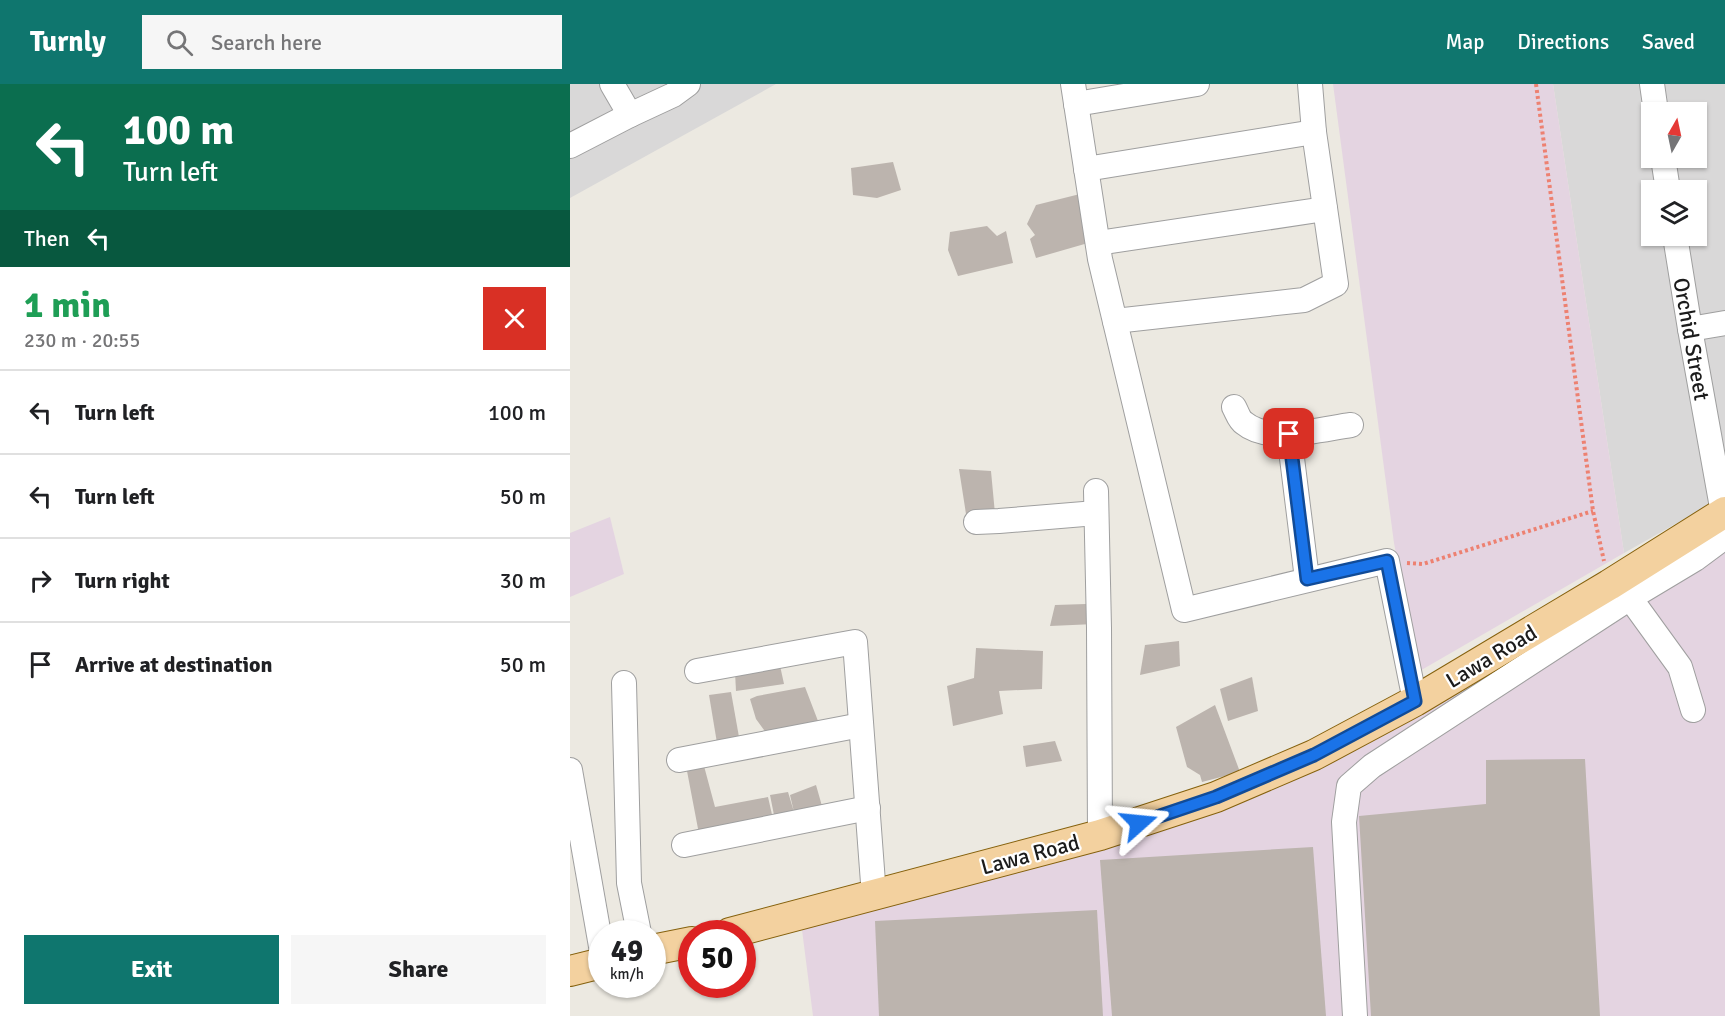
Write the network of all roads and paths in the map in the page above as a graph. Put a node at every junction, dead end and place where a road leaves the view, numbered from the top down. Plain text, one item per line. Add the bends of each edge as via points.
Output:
1 (612, 84) edge
2 (688, 84) edge
3 (1197, 84) edge
4 (1311, 84) edge
5 (1536, 84) edge
6 (1652, 84) edge
7 (1074, 94) edge
8 (1655, 102) edge
9 (630, 115) junction
10 (1314, 132) junction
11 (570, 146) edge
12 (1086, 169) junction
13 (1325, 209) junction
14 (1098, 243) junction
15 (1677, 246) edge
16 (1115, 321) junction
17 (1725, 323) edge
18 (1690, 329) junction
19 (1234, 407) dead end
20 (1352, 425) dead end
21 (1289, 434) junction
22 (1593, 511) junction
23 (1724, 513) edge
24 (976, 522) dead end
25 (1387, 561) junction
26 (1307, 579) junction
27 (1619, 591) junction
28 (697, 671) dead end
29 (624, 683) dead end
30 (1415, 701) junction
31 (1693, 710) dead end
32 (861, 725) junction
33 (679, 760) dead end
34 (570, 770) edge
35 (868, 808) junction
36 (1100, 836) junction
37 (684, 845) dead end
38 (874, 896) junction
39 (596, 920) edge
40 (637, 920) edge
41 (756, 926) edge
42 (588, 966) edge
43 (570, 971) edge
44 (1355, 1016) edge

1 - 9 street
2 - 9 street
3 - 7 street
4 - 10 street
5 - 22 path
6 - 8 street
7 - 12 street
9 - 11 street
10 - 12 street
10 - 13 street
12 - 14 street
13 - 14 street
13 - 16 street via 1336,284 1304,300
14 - 16 street
15 - 18 street, Orchid Street
16 - 26 street via 1185,610
17 - 18 street
18 - 23 street, Orchid Street
19 - 21 street via 1242,422 1259,432
20 - 21 street
21 - 26 street
22 - 25 path via 1423,564
22 - 27 path
23 - 27 main road, Lawa Road
24 - 36 street via 1096,502
25 - 26 street
25 - 30 street
27 - 30 main road, Lawa Road
27 - 31 street via 1680,667
27 - 44 street via 1349,786 1344,822
28 - 32 street via 855,642
29 - 40 street via 629,873
30 - 36 main road, Lawa Road via 1314,755 1216,797
32 - 33 street
32 - 35 street
34 - 39 street
35 - 37 street
35 - 38 street
36 - 38 main road, Lawa Road
38 - 41 main road, Lawa Road
42 - 43 main road

